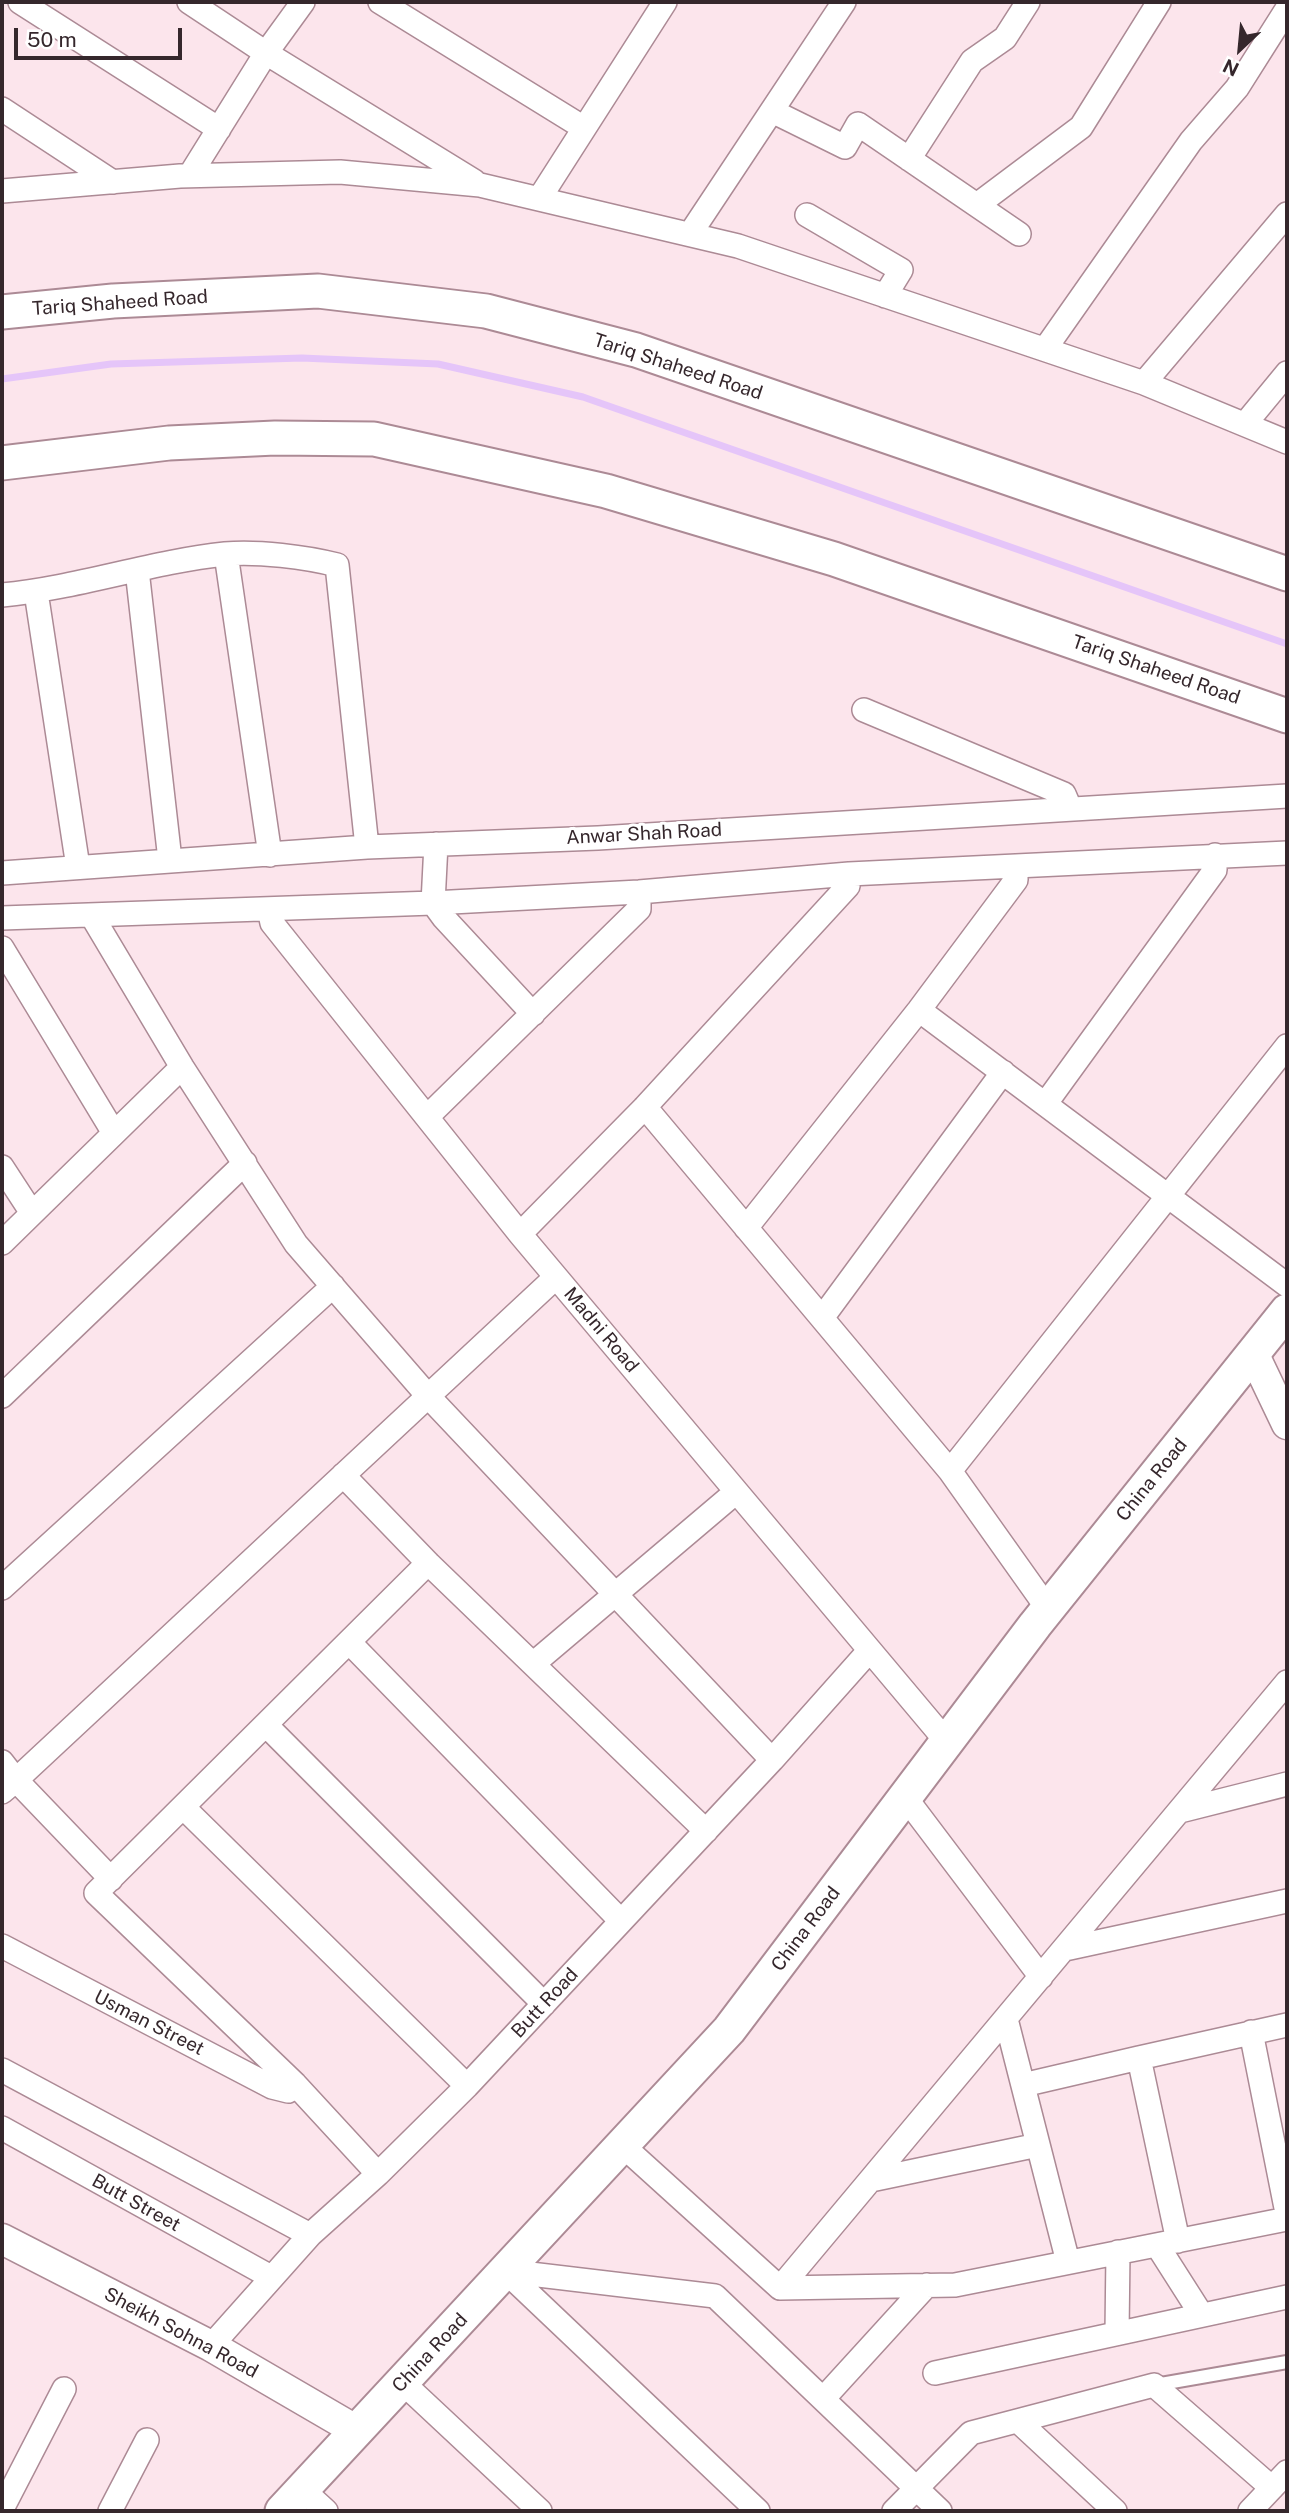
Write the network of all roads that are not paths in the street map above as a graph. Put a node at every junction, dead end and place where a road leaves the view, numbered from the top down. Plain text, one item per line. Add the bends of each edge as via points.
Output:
1 (20, 2) edge
2 (189, 2) edge
3 (303, 2) edge
4 (380, 2) edge
5 (665, 2) edge
6 (844, 2) edge
7 (1028, 2) edge
8 (1159, 2) edge
9 (1278, 2) edge
10 (1287, 9) edge
11 (266, 52) junction
12 (2, 109) edge
13 (772, 111) junction
14 (584, 128) junction
15 (219, 129) junction
16 (909, 159) junction
17 (190, 175) junction
18 (113, 181) junction
19 (480, 185) junction
20 (2, 191) edge
21 (539, 199) junction
22 (977, 205) junction
23 (807, 215) dead end
24 (1285, 220) edge
25 (690, 234) junction
26 (1019, 234) dead end
27 (886, 296) junction
28 (2, 312) edge
29 (1045, 349) junction
30 (1287, 373) edge
31 (1144, 383) junction
32 (1244, 424) junction
33 (1287, 442) edge
34 (2, 463) edge
35 (226, 554) junction
36 (137, 570) junction
37 (1287, 574) edge
38 (36, 592) junction
39 (2, 595) edge
40 (864, 710) dead end
41 (1287, 716) edge
42 (1287, 796) edge
43 (1070, 808) junction
44 (436, 844) junction
45 (367, 847) junction
46 (1287, 853) edge
47 (270, 855) junction
48 (1215, 855) junction
49 (170, 860) junction
50 (1016, 866) junction
51 (78, 867) junction
52 (2, 873) edge
53 (849, 874) junction
54 (639, 892) junction
55 (433, 903) junction
56 (269, 909) junction
57 (92, 916) junction
58 (2, 918) edge
59 (2, 948) edge
60 (919, 1010) junction
61 (533, 1014) junction
62 (1287, 1045) edge
63 (182, 1066) junction
64 (1003, 1072) junction
65 (1046, 1103) junction
66 (645, 1107) junction
67 (427, 1118) junction
68 (114, 1133) junction
69 (245, 1163) junction
70 (2, 1167) edge
71 (1170, 1195) junction
72 (32, 1213) junction
73 (746, 1228) junction
74 (520, 1234) junction
75 (2, 1243) edge
76 (556, 1278) junction
77 (1287, 1285) edge
78 (333, 1286) junction
79 (1287, 1311) edge
80 (822, 1318) junction
81 (1253, 1353) junction
82 (2, 1396) edge
83 (428, 1396) junction
84 (1287, 1424) edge
85 (950, 1471) junction
86 (343, 1475) junction
87 (736, 1492) junction
88 (428, 1563) junction
89 (2, 1588) edge
90 (615, 1595) junction
91 (1048, 1609) junction
92 (349, 1642) junction
93 (869, 1651) junction
94 (533, 1664) junction
95 (1287, 1682) edge
96 (266, 1725) junction
97 (947, 1742) junction
98 (772, 1760) junction
99 (2, 1762) edge
100 (1287, 1784) edge
101 (9, 1786) edge
102 (905, 1797) junction
103 (183, 1807) junction
104 (1180, 1811) junction
105 (706, 1830) junction
106 (111, 1879) junction
107 (1287, 1901) edge
108 (621, 1921) junction
109 (2, 1947) edge
110 (1065, 1949) junction
111 (1041, 1977) junction
112 (544, 2004) junction
113 (1006, 2019) junction
114 (1287, 2025) edge
115 (1251, 2032) junction
116 (1139, 2058) junction
117 (2, 2070) edge
118 (295, 2084) junction
119 (1023, 2085) junction
120 (467, 2087) junction
121 (2, 2128) edge
122 (622, 2145) junction
123 (1038, 2145) junction
124 (378, 2174) junction
125 (871, 2180) junction
126 (1287, 2213) edge
127 (1287, 2219) edge
128 (310, 2235) junction
129 (2, 2239) edge
130 (1167, 2243) junction
131 (1118, 2252) junction
132 (1068, 2262) junction
133 (505, 2271) junction
134 (271, 2277) junction
135 (927, 2285) junction
136 (780, 2288) junction
137 (1287, 2297) edge
138 (1201, 2314) junction
139 (1117, 2333) junction
140 (211, 2346) junction
141 (1287, 2362) edge
142 (935, 2373) dead end
143 (402, 2382) junction
144 (1154, 2385) junction
145 (64, 2389) dead end
146 (823, 2399) junction
147 (1018, 2421) junction
148 (357, 2431) junction
149 (147, 2440) dead end
150 (1280, 2480) edge
151 (917, 2489) junction
152 (303, 2504) edge
153 (2, 2509) edge
154 (110, 2511) edge
155 (540, 2511) edge
156 (758, 2511) edge
157 (894, 2511) edge
158 (940, 2511) edge
159 (1115, 2511) edge
160 (1250, 2511) edge

1 - 15 street
2 - 11 street
3 - 11 street
4 - 14 street
5 - 14 street
6 - 13 street
7 - 16 street via 1005,38 972,61
8 - 22 street via 1081,127
9 - 10 street
10 - 29 street via 1237,88 1191,141
11 - 15 street
11 - 19 street
12 - 18 street
13 - 16 street via 845,147 858,124
13 - 25 street
14 - 21 street
15 - 17 street
16 - 22 street
17 - 18 street
17 - 19 street via 340,172
18 - 20 street
19 - 21 street
21 - 25 street
22 - 26 street
23 - 27 street via 901,270
24 - 31 street
25 - 27 street
27 - 29 street
28 - 37 main road, Tariq Shaheed Road via 113,300 318,291 486,311 636,350
29 - 31 street
30 - 32 street
31 - 32 street
32 - 33 street
34 - 41 main road, Tariq Shaheed Road via 169,443 373,439 606,491 781,542
35 - 36 street
35 - 45 street via 306,558 337,565
35 - 47 street
36 - 38 street
36 - 49 street
38 - 39 street
38 - 51 street
40 - 43 street via 1064,794
42 - 43 street, Anwar Shah Road
43 - 44 street, Anwar Shah Road
44 - 45 street, Anwar Shah Road
44 - 55 street
45 - 47 street, Anwar Shah Road
46 - 48 street
47 - 49 street, Anwar Shah Road
48 - 50 street
48 - 65 street via 1215,870
49 - 51 street, Anwar Shah Road
50 - 53 street
50 - 60 street via 1016,880
51 - 52 street, Anwar Shah Road
53 - 54 street
53 - 66 street via 848,886
54 - 55 street
54 - 61 street via 639,909
55 - 56 street
55 - 61 street
56 - 57 street
56 - 67 street, Madni Road via 272,923
57 - 58 street
57 - 63 street
59 - 68 street
60 - 64 street
60 - 73 street
61 - 67 street
62 - 71 street
63 - 68 street
63 - 69 street
64 - 65 street
64 - 80 street
65 - 71 street
66 - 73 street
66 - 74 street
67 - 74 street, Madni Road
68 - 72 street
69 - 78 street via 296,1244
69 - 82 street
70 - 72 street
71 - 77 street
71 - 85 street
72 - 75 street
73 - 80 street
74 - 76 street, Madni Road
76 - 83 street
76 - 87 street, Madni Road
78 - 83 street
78 - 89 street
79 - 81 main road, China Road
80 - 85 street
81 - 84 street
81 - 91 main road, China Road
83 - 86 street
83 - 90 street
85 - 91 street
86 - 88 street
86 - 101 street
87 - 90 street
87 - 93 street, Madni Road
88 - 92 street
88 - 94 street
90 - 94 street
90 - 98 street
91 - 97 main road, China Road
92 - 96 street
92 - 108 street
93 - 97 street, Madni Road
93 - 98 street, Butt Road
94 - 105 street
95 - 104 street
96 - 103 street
96 - 112 street
97 - 102 main road, China Road
98 - 105 street, Butt Road
99 - 101 street
100 - 104 street
101 - 106 street
102 - 111 street
102 - 122 main road, China Road via 729,2030
103 - 106 street
103 - 120 street
104 - 110 street
105 - 108 street, Butt Road
106 - 118 street via 96,1893
107 - 110 street
108 - 112 street, Butt Road
109 - 118 street, Usman Street via 272,2087 288,2091
110 - 111 street
111 - 113 street
112 - 120 street, Butt Road
113 - 119 street
113 - 125 street
114 - 115 street
115 - 116 street
115 - 126 street
116 - 119 street
116 - 130 street
117 - 128 street
118 - 124 street
119 - 123 street
120 - 124 street, Butt Road
121 - 134 street, Butt Street
122 - 133 main road, China Road
122 - 136 street
123 - 125 street
123 - 132 street
124 - 128 street, Butt Road
125 - 136 street
127 - 130 street
128 - 134 street, Butt Road
129 - 140 street, Sheikh Sohna Road
130 - 131 street
130 - 138 street
131 - 132 street
131 - 139 street
132 - 135 street via 955,2284
133 - 143 main road, China Road
133 - 146 street via 715,2295
133 - 156 street
134 - 140 street, Butt Road
135 - 136 street
135 - 146 street
137 - 138 street
138 - 139 street
139 - 142 street
140 - 148 street, Sheikh Sohna Road
141 - 144 lane
143 - 148 main road, China Road
143 - 155 street
144 - 147 street
144 - 150 street
145 - 153 street
146 - 151 street
147 - 151 street via 971,2433
147 - 159 street
148 - 152 main road, China Road
149 - 154 street
150 - 160 street
151 - 157 street
151 - 158 street

